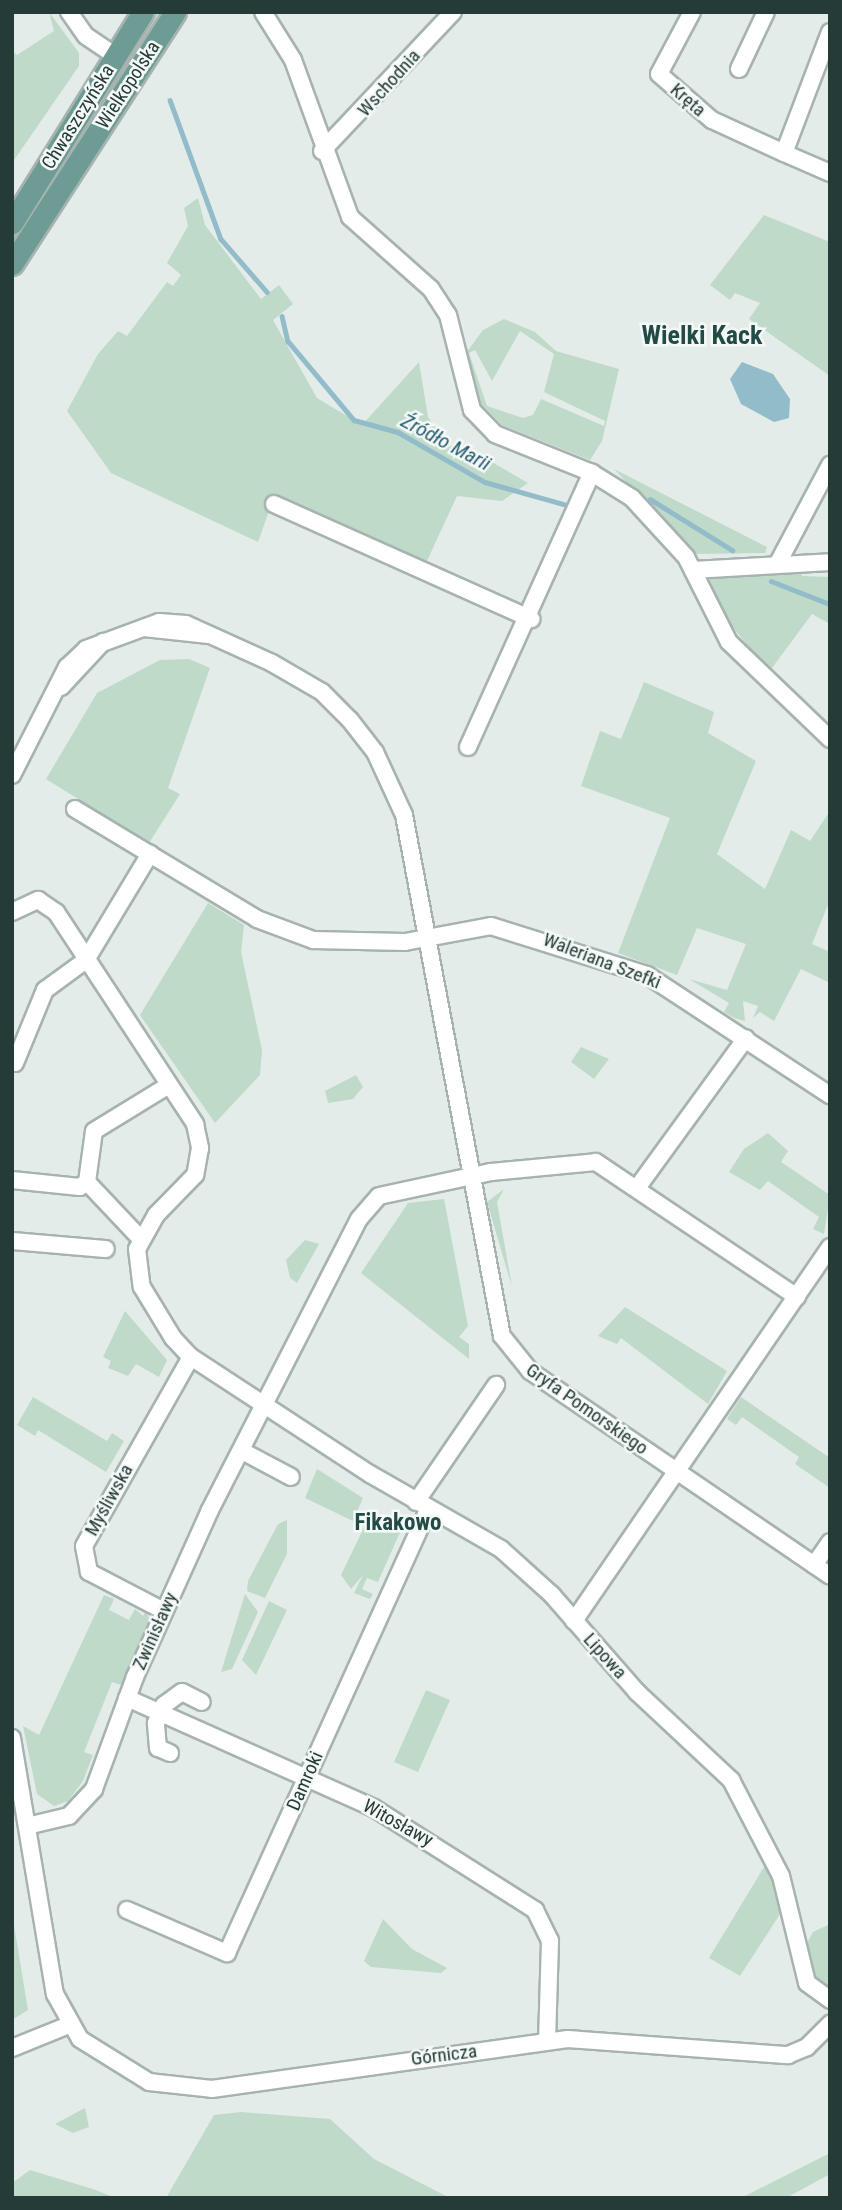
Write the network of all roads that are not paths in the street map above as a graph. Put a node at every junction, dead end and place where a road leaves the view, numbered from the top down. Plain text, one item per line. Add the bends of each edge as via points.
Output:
1 (69, 12) edge
2 (144, 12) edge
3 (175, 12) edge
4 (263, 12) edge
5 (453, 12) edge
6 (692, 12) edge
7 (766, 12) edge
8 (830, 32) edge
9 (116, 56) junction
10 (739, 69) dead end
11 (322, 151) junction
12 (784, 153) junction
13 (82, 158) joint
14 (830, 173) edge
15 (12, 222) edge
16 (12, 264) edge
17 (830, 465) edge
18 (592, 473) junction
19 (274, 504) dead end
20 (779, 561) junction
21 (830, 562) edge
22 (693, 570) junction
23 (531, 619) junction
24 (830, 739) edge
25 (27, 740) junction
26 (468, 747) dead end
27 (12, 757) edge
28 (12, 775) edge
29 (75, 809) dead end
30 (150, 854) junction
31 (12, 912) edge
32 (427, 937) junction
33 (86, 960) junction
34 (747, 1038) junction
35 (15, 1063) dead end
36 (169, 1085) junction
37 (830, 1095) edge
38 (471, 1176) junction
39 (12, 1180) edge
40 (88, 1182) junction
41 (637, 1188) junction
42 (140, 1238) junction
43 (12, 1241) edge
44 (830, 1247) edge
45 (106, 1249) dead end
46 (797, 1297) junction
47 (191, 1357) junction
48 (496, 1385) dead end
49 (265, 1405) junction
50 (244, 1452) junction
51 (677, 1472) junction
52 (291, 1477) dead end
53 (422, 1506) junction
54 (830, 1542) edge
55 (814, 1565) junction
56 (830, 1576) edge
57 (164, 1612) junction
58 (573, 1621) junction
59 (127, 1698) junction
60 (202, 1702) dead end
61 (160, 1713) junction
62 (12, 1738) edge
63 (170, 1754) dead end
64 (307, 1779) junction
65 (27, 1826) junction
66 (127, 1910) dead end
67 (830, 2000) edge
68 (830, 2024) edge
69 (69, 2025) junction
70 (547, 2041) junction
71 (12, 2048) edge

1 - 9 street via 86,36
2 - 9 main road, Chwaszczyńska
3 - 13 main road, Wielkopolska
4 - 11 street via 293,60
5 - 11 street, Wschodnia
6 - 12 street, Kręta via 659,74 712,120
7 - 10 street
8 - 12 street
9 - 15 main road, Chwaszczyńska
11 - 18 street via 358,229 441,302 467,398 480,421 495,434
12 - 14 street, Kręta
13 - 16 main road, Chwaszczyńska
17 - 20 street
18 - 22 street via 632,498
18 - 23 street
19 - 23 street
20 - 21 street
20 - 22 street
22 - 24 street via 734,648
23 - 26 street
25 - 27 street, Gryfa Pomorskiego
25 - 28 street, Gryfa Pomorskiego
25 - 32 street, Gryfa Pomorskiego via 67,667 103,642 144,628 206,635 321,692 375,752 404,815
29 - 30 street
30 - 32 street via 257,919 313,940 358,945
30 - 33 street
31 - 33 street via 28,902 47,903
32 - 34 street, Waleriana Szefki via 491,926 514,928 647,975
32 - 38 street, Gryfa Pomorskiego
33 - 35 street via 45,990
33 - 36 street
34 - 37 street, Waleriana Szefki
34 - 41 street
36 - 40 street via 93,1131
36 - 42 street via 195,1124 198,1160 187,1188
38 - 41 street via 586,1160
38 - 49 street via 388,1191 365,1208
38 - 51 street, Gryfa Pomorskiego via 498,1326 511,1350 540,1379
39 - 40 street via 80,1187
40 - 42 street
41 - 46 street
42 - 47 street via 142,1286
43 - 45 street
44 - 46 street
46 - 51 street
47 - 49 street
47 - 57 street, Myśliwska via 84,1546 89,1572
48 - 53 street, Gryfa Pomorskiego
49 - 50 street, Zwinisławy
49 - 53 street, Lipowa
50 - 52 street
50 - 57 street, Zwinisławy
51 - 55 street, Gryfa Pomorskiego
51 - 58 street
53 - 58 street, Lipowa via 512,1556
53 - 64 street, Damroki
54 - 55 street
55 - 56 street, Gryfa Pomorskiego
57 - 59 street, Zwinisławy
58 - 67 street, Lipowa via 744,1799 781,1876 807,1983
59 - 61 street, Witosławy
59 - 65 street, Zwinisławy via 88,1799 62,1819
60 - 61 street via 182,1692
61 - 63 street via 158,1748
61 - 64 street, Witosławy
62 - 65 street
64 - 66 street, Damroki via 227,1953
64 - 70 street, Witosławy via 374,1808 536,1910 550,1941
65 - 69 street via 46,1954
68 - 70 street, Górnicza via 807,2047 774,2056 658,2043
69 - 70 street, Górnicza via 124,2073 212,2090
69 - 71 street

